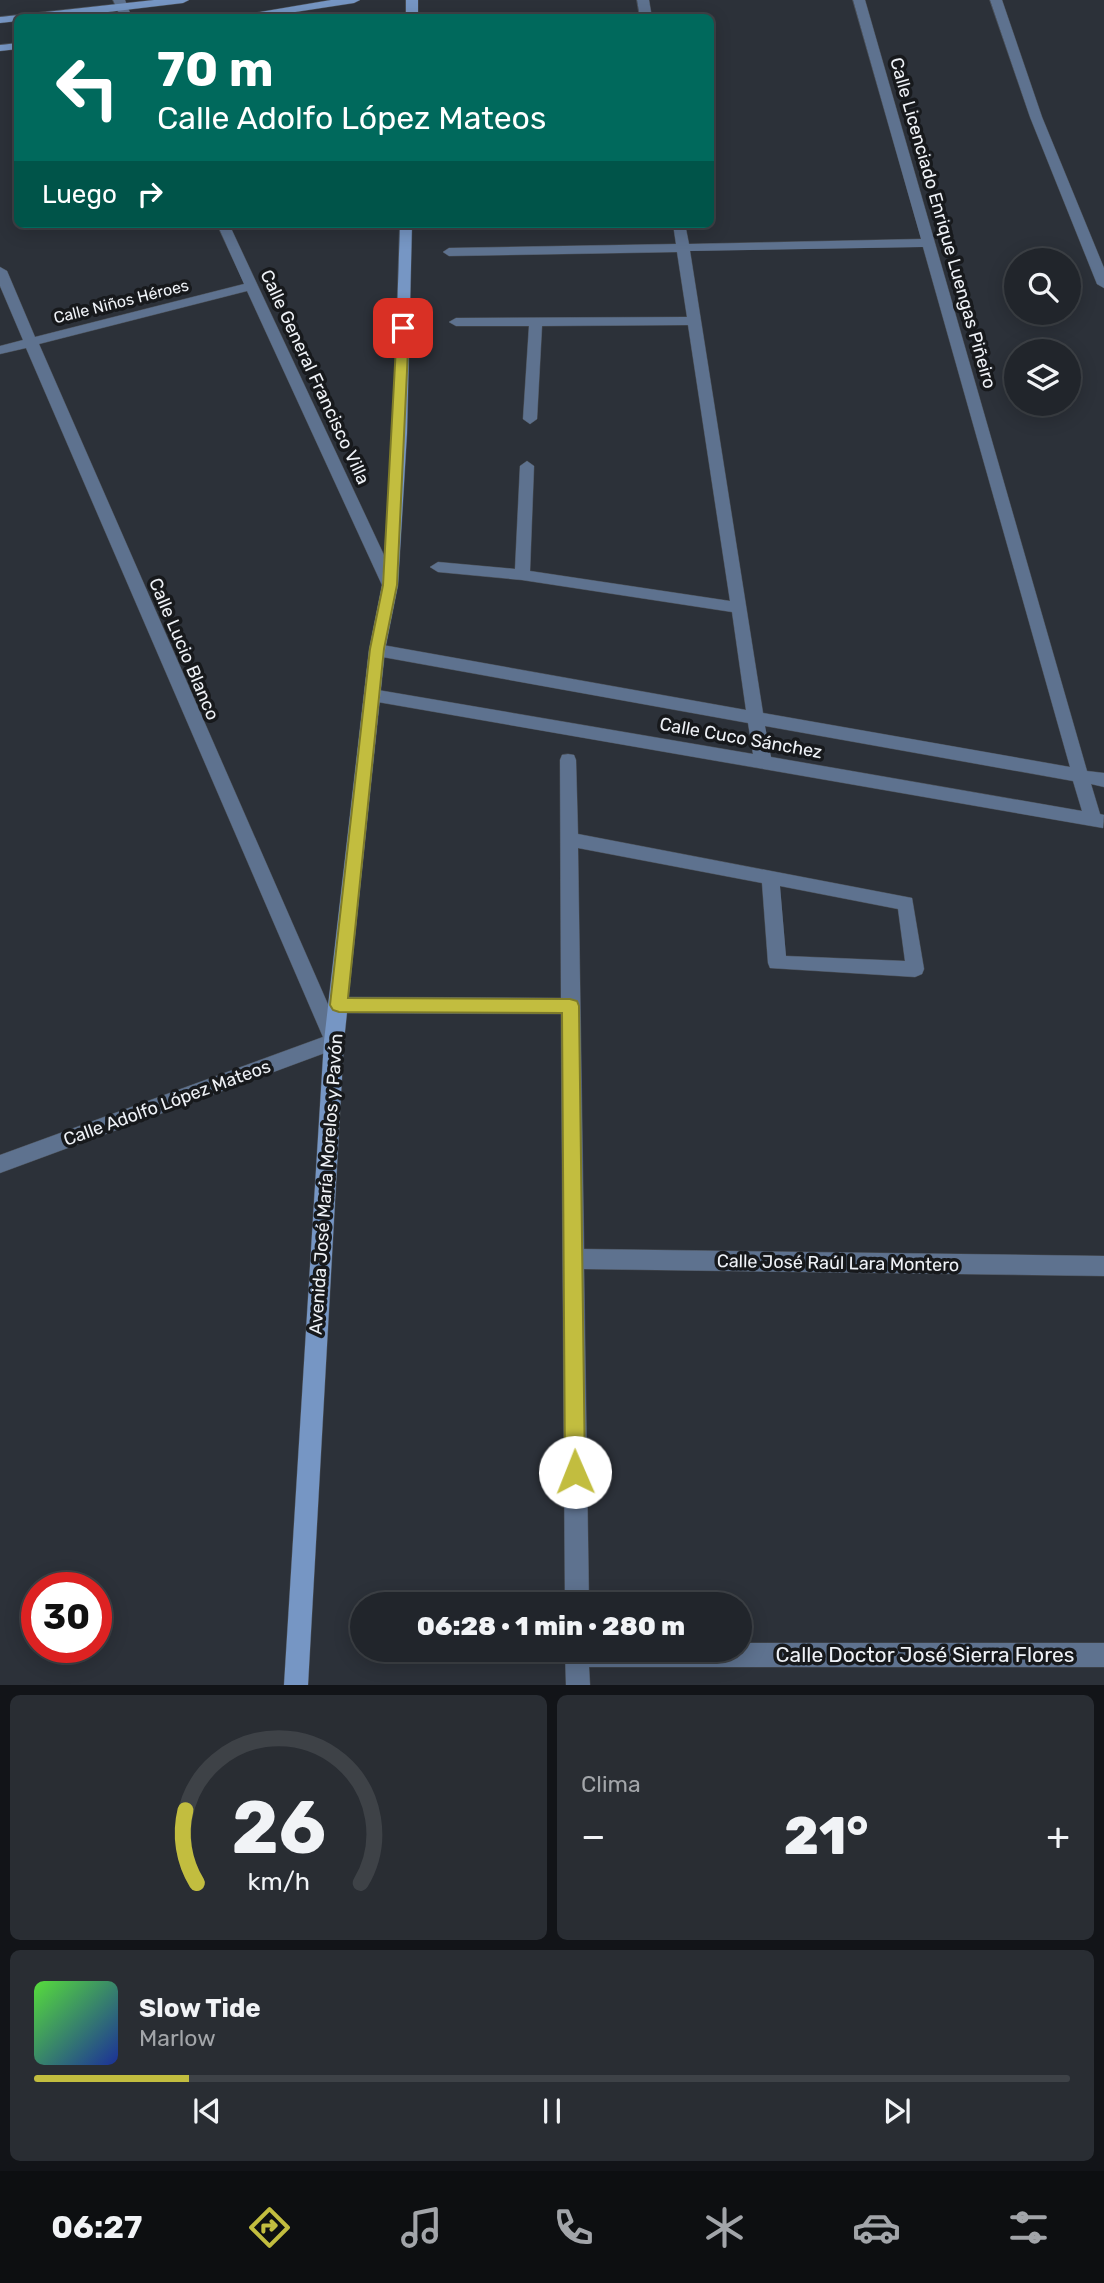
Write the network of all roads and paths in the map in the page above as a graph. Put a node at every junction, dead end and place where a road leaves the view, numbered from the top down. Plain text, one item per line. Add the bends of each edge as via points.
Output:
1 (183, 0) edge
2 (355, 0) edge
3 (859, 0) edge
4 (996, 0) edge
5 (123, 8) edge
6 (64, 14) edge
7 (258, 14) edge
8 (225, 228) edge
9 (405, 228) edge
10 (680, 228) edge
11 (928, 243) junction
12 (682, 248) junction
13 (449, 252) dead end
14 (0, 271) edge
15 (1104, 284) edge
16 (252, 286) junction
17 (536, 321) junction
18 (694, 321) junction
19 (456, 322) dead end
20 (31, 342) junction
21 (0, 350) edge
22 (530, 419) dead end
23 (527, 466) dead end
24 (438, 567) dead end
25 (522, 575) junction
26 (390, 585) junction
27 (739, 608) junction
28 (377, 649) junction
29 (372, 695) junction
30 (757, 718) junction
31 (568, 760) dead end
32 (764, 763) junction
33 (1080, 776) junction
34 (1104, 780) edge
35 (1098, 820) edge
36 (569, 839) junction
37 (771, 879) junction
38 (339, 1005) junction
39 (570, 1006) junction
40 (334, 1041) junction
41 (0, 1164) edge
42 (573, 1259) junction
43 (1104, 1266) edge
44 (577, 1592) edge
45 (752, 1654) edge
46 (1104, 1655) edge
47 (577, 1662) edge
48 (296, 1685) edge
49 (578, 1685) edge

1 - 5 street
2 - 7 street
3 - 11 street, Calle Licenciado Enrique Luengas Piñeiro
4 - 15 street via 1035,117
5 - 6 street
8 - 16 street, Calle General Francisco Villa
9 - 26 street, Avenida José María Morelos y Pavón via 400,433
10 - 12 street
11 - 12 street
11 - 33 street, Calle Licenciado Enrique Luengas Piñeiro
12 - 13 street
12 - 18 street
14 - 20 street, Calle Lucio Blanco
16 - 20 street, Calle Niños Héroes
16 - 26 street, Calle General Francisco Villa
17 - 18 street
17 - 19 street
17 - 22 street
18 - 27 street
20 - 21 street, Calle Niños Héroes
20 - 40 street, Calle Lucio Blanco
23 - 25 street
24 - 25 street
25 - 27 street
26 - 28 street, Avenida José María Morelos y Pavón
27 - 30 street
28 - 29 street, Avenida José María Morelos y Pavón
28 - 30 street, Calle Cuco Sánchez
29 - 32 street, Calle Cuco Sánchez
29 - 38 street, Avenida José María Morelos y Pavón
30 - 32 street
30 - 33 street, Calle Cuco Sánchez
31 - 36 street
32 - 35 street, Calle Cuco Sánchez
33 - 34 street, Calle Cuco Sánchez
33 - 35 street, Calle Licenciado Enrique Luengas Piñeiro
36 - 37 street
36 - 39 street
37 - 37 street via 906,903 915,969 777,963
38 - 39 street
38 - 40 street, Avenida José María Morelos y Pavón
39 - 42 street
40 - 41 street, Calle Adolfo López Mateos
40 - 48 street, Avenida José María Morelos y Pavón
42 - 43 street, Calle José Raúl Lara Montero
42 - 44 street
45 - 46 street, Calle Doctor José Sierra Flores
47 - 49 street

